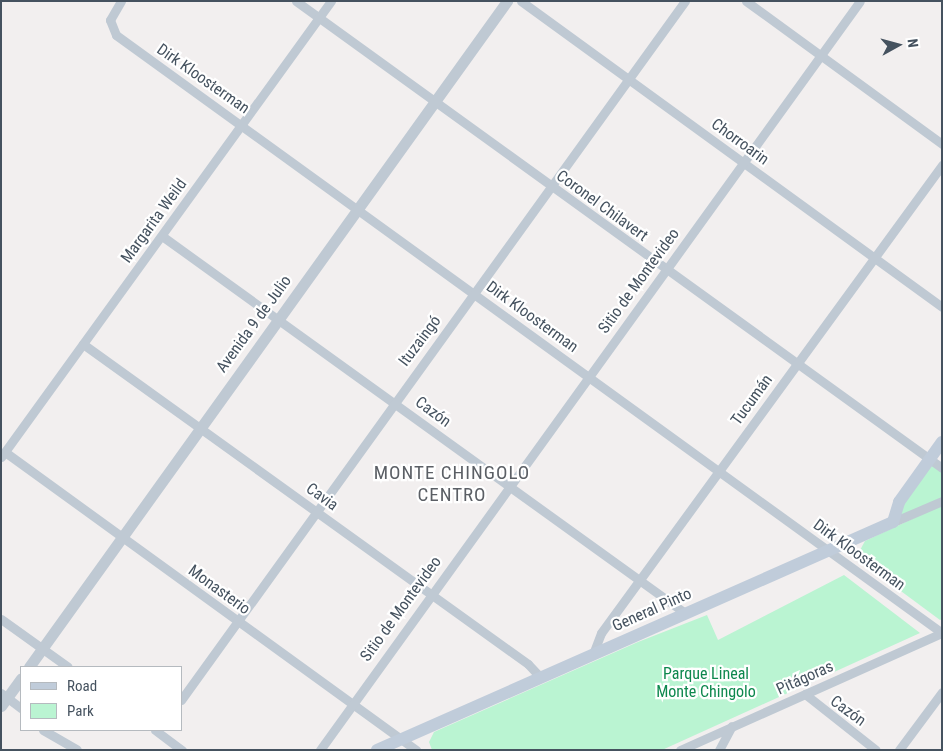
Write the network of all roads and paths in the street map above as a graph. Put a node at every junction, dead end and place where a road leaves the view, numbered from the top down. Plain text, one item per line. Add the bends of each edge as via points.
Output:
1 (121, 1) edge
2 (296, 1) edge
3 (331, 1) edge
4 (508, 1) edge
5 (521, 1) edge
6 (685, 1) edge
7 (746, 1) edge
8 (860, 1) edge
9 (319, 18) junction
10 (821, 56) junction
11 (629, 79) junction
12 (436, 104) junction
13 (242, 125) junction
14 (942, 144) edge
15 (743, 163) junction
16 (942, 166) edge
17 (551, 188) junction
18 (357, 209) junction
19 (162, 236) junction
20 (874, 258) junction
21 (666, 270) junction
22 (474, 293) junction
23 (942, 307) edge
24 (279, 319) junction
25 (83, 344) junction
26 (796, 365) junction
27 (588, 376) junction
28 (394, 402) junction
29 (200, 427) junction
30 (942, 442) edge
31 (3, 454) edge
32 (929, 459) junction
33 (942, 468) edge
34 (719, 472) junction
35 (509, 486) junction
36 (942, 501) edge
37 (316, 511) junction
38 (893, 522) junction
39 (120, 536) junction
40 (827, 550) junction
41 (641, 579) junction
42 (431, 595) junction
43 (685, 613) junction
44 (1, 619) edge
45 (237, 622) junction
46 (942, 633) edge
47 (42, 649) junction
48 (593, 654) junction
49 (30, 666) edge
50 (67, 666) edge
51 (540, 678) junction
52 (20, 679) edge
53 (942, 692) edge
54 (805, 694) junction
55 (3, 699) edge
56 (182, 699) edge
57 (351, 703) junction
58 (20, 708) edge
59 (732, 726) junction
60 (45, 731) edge
61 (158, 731) edge
62 (401, 739) junction
63 (77, 750) edge
64 (182, 750) edge
65 (320, 750) edge
66 (377, 750) edge
67 (416, 750) edge
68 (680, 750) edge
69 (719, 750) edge
70 (876, 750) edge
71 (899, 750) edge

1 - 13 street, Dirk Kloosterman via 110,20 116,36
2 - 9 street, Coronel Chilavert
3 - 9 street, Margarita Weild
4 - 12 street, Avenida 9 de Julio
5 - 11 street, Chorroarin
6 - 11 street, Ituzaingó
7 - 10 street
8 - 10 street, Sitio de Montevideo
9 - 12 street, Coronel Chilavert
9 - 13 street, Margarita Weild
10 - 14 street
10 - 15 street, Sitio de Montevideo
11 - 15 street, Chorroarin
11 - 17 street, Ituzaingó
12 - 17 street, Coronel Chilavert
12 - 18 street, Avenida 9 de Julio
13 - 18 street, Dirk Kloosterman
13 - 19 street, Margarita Weild
15 - 20 street, Chorroarin
15 - 21 street, Sitio de Montevideo
16 - 20 street, Tucumán
17 - 21 street, Coronel Chilavert
17 - 22 street, Ituzaingó
18 - 22 street, Dirk Kloosterman
18 - 24 street, Avenida 9 de Julio
19 - 24 street, Cazón
19 - 25 street, Margarita Weild
20 - 23 street, Chorroarin
20 - 26 street, Tucumán
21 - 26 street, Coronel Chilavert
21 - 27 street, Sitio de Montevideo
22 - 27 street, Dirk Kloosterman
22 - 28 street, Ituzaingó
24 - 28 street, Cazón
24 - 29 street, Avenida 9 de Julio
25 - 29 street, Cavia
25 - 31 street, Margarita Weild
26 - 32 street, Coronel Chilavert
26 - 34 street, Tucumán
27 - 34 street, Dirk Kloosterman
27 - 35 street, Sitio de Montevideo
28 - 35 street, Cazón
28 - 37 street, Ituzaingó
29 - 37 street, Cavia
29 - 39 street, Avenida 9 de Julio
30 - 32 main road
31 - 39 street, Monasterio
32 - 33 street, Coronel Chilavert
32 - 38 main road via 899,502
34 - 40 street, Dirk Kloosterman
34 - 41 street, Tucumán
35 - 41 street, Cazón
35 - 42 street, Sitio de Montevideo
36 - 38 street, General Pinto
37 - 42 street, Cavia
37 - 45 street, Ituzaingó
38 - 40 main road, General Pinto
39 - 45 street, Monasterio
39 - 47 street, Avenida 9 de Julio
40 - 43 main road, General Pinto
40 - 46 street, Dirk Kloosterman
41 - 43 street, Cazón
41 - 48 street, Tucumán via 601,634
42 - 51 street, Cavia via 528,664
42 - 57 street, Sitio de Montevideo
43 - 48 main road, General Pinto
44 - 47 street
45 - 56 street, Ituzaingó
45 - 57 street, Monasterio
46 - 54 street, Pitágoras
47 - 49 street, Avenida 9 de Julio
47 - 50 street
48 - 51 main road, General Pinto
51 - 62 main road, General Pinto
52 - 55 street
53 - 71 street
54 - 59 street, Pitágoras
54 - 70 street, Cazón
55 - 58 street
57 - 62 street, Monasterio
57 - 65 street, Sitio de Montevideo
59 - 68 street, Pitágoras
59 - 69 street
60 - 63 street
61 - 64 street
62 - 66 main road, General Pinto
62 - 67 street, Monasterio

